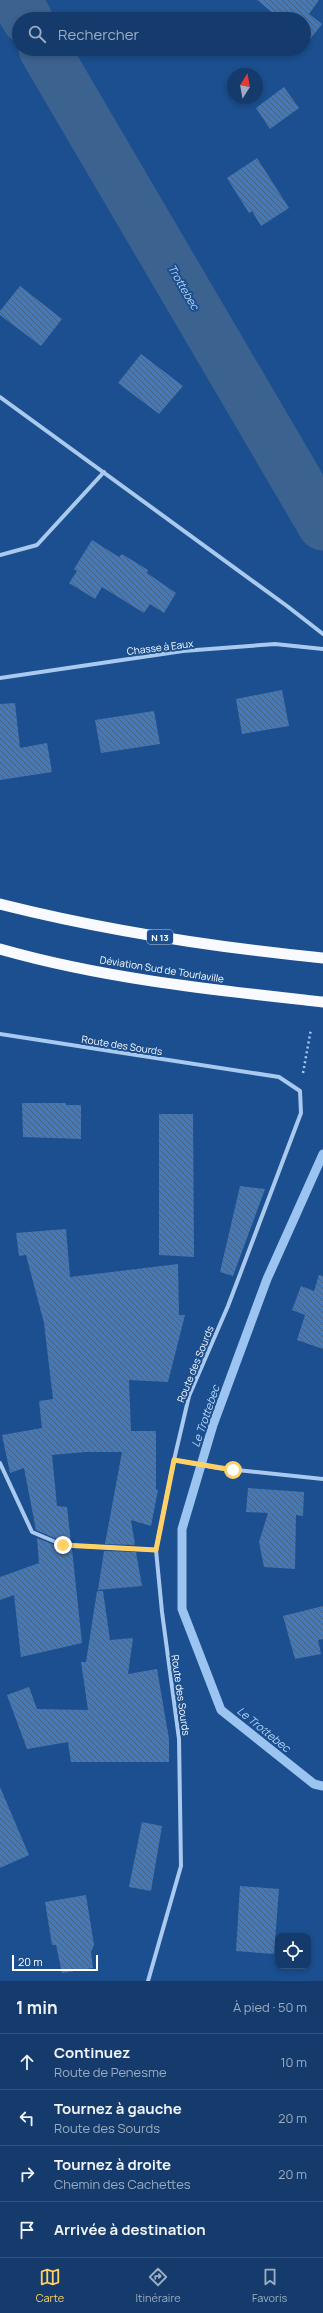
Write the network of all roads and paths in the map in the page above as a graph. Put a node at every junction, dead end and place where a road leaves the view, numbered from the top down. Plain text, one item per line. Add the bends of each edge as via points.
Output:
1 (0, 397) edge
2 (104, 472) junction
3 (0, 555) edge
4 (323, 634) edge
5 (323, 650) edge
6 (0, 678) edge
7 (0, 904) edge
8 (0, 948) edge
9 (323, 958) edge
10 (323, 1002) edge
11 (311, 1029) dead end
12 (0, 1034) edge
13 (300, 1091) junction
14 (174, 1460) junction
15 (0, 1463) edge
16 (323, 1479) edge
17 (156, 1550) junction
18 (148, 1981) edge

1 - 2 street
2 - 3 street via 37,545
2 - 4 street
5 - 6 street, Chasse à Eaux via 274,644 183,651
7 - 9 highway, N 13 via 64,920 221,948
8 - 10 highway, Déviation Sud de Tourlaville via 45,962 203,989
11 - 13 path
12 - 13 street, Route des Sourds via 279,1077
13 - 14 street, Route des Sourds via 301,1113 228,1306 189,1396
14 - 16 street via 218,1468
14 - 17 street, Route des Sourds
15 - 17 street via 32,1532 63,1545
17 - 18 street, Route des Sourds via 179,1739 180,1866

